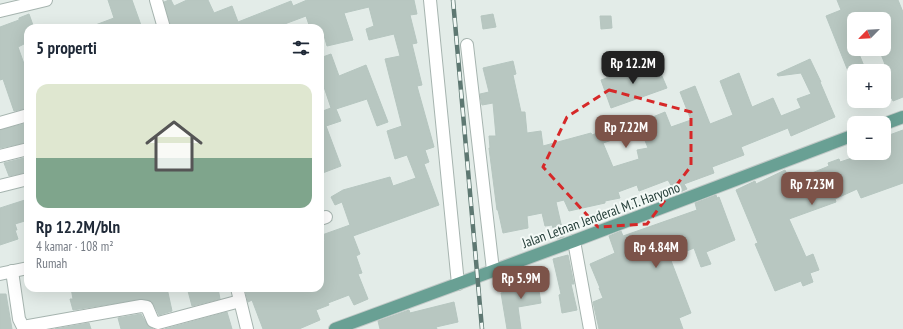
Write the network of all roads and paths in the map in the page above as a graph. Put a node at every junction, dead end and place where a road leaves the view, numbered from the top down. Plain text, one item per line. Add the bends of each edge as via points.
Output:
1 (46, 0) edge
2 (156, 0) edge
3 (430, 0) edge
4 (0, 11) edge
5 (163, 24) edge
6 (467, 45) dead end
7 (24, 116) edge
8 (903, 117) edge
9 (891, 121) edge
10 (0, 123) edge
11 (847, 139) edge
12 (24, 150) edge
13 (0, 156) edge
14 (24, 180) edge
15 (0, 186) edge
16 (574, 241) junction
17 (24, 269) edge
18 (493, 270) junction
19 (6, 272) edge
20 (458, 284) junction
21 (238, 292) edge
22 (240, 301) junction
23 (247, 329) edge
24 (335, 329) edge
25 (590, 329) edge

1 - 4 street
2 - 5 street
3 - 20 street
6 - 18 street
7 - 10 street
8 - 9 main road
11 - 16 main road, Jalan Letnan Jenderal M.T. Haryono
12 - 13 street
14 - 15 street
16 - 18 main road, Jalan Letnan Jenderal M.T. Haryono
16 - 25 street
17 - 19 street
18 - 20 main road, Jalan Letnan Jenderal M.T. Haryono
19 - 22 street via 23,327 141,306 147,307 153,321 158,323
20 - 24 main road, Jalan Letnan Jenderal M.T. Haryono
21 - 22 street
22 - 23 street

